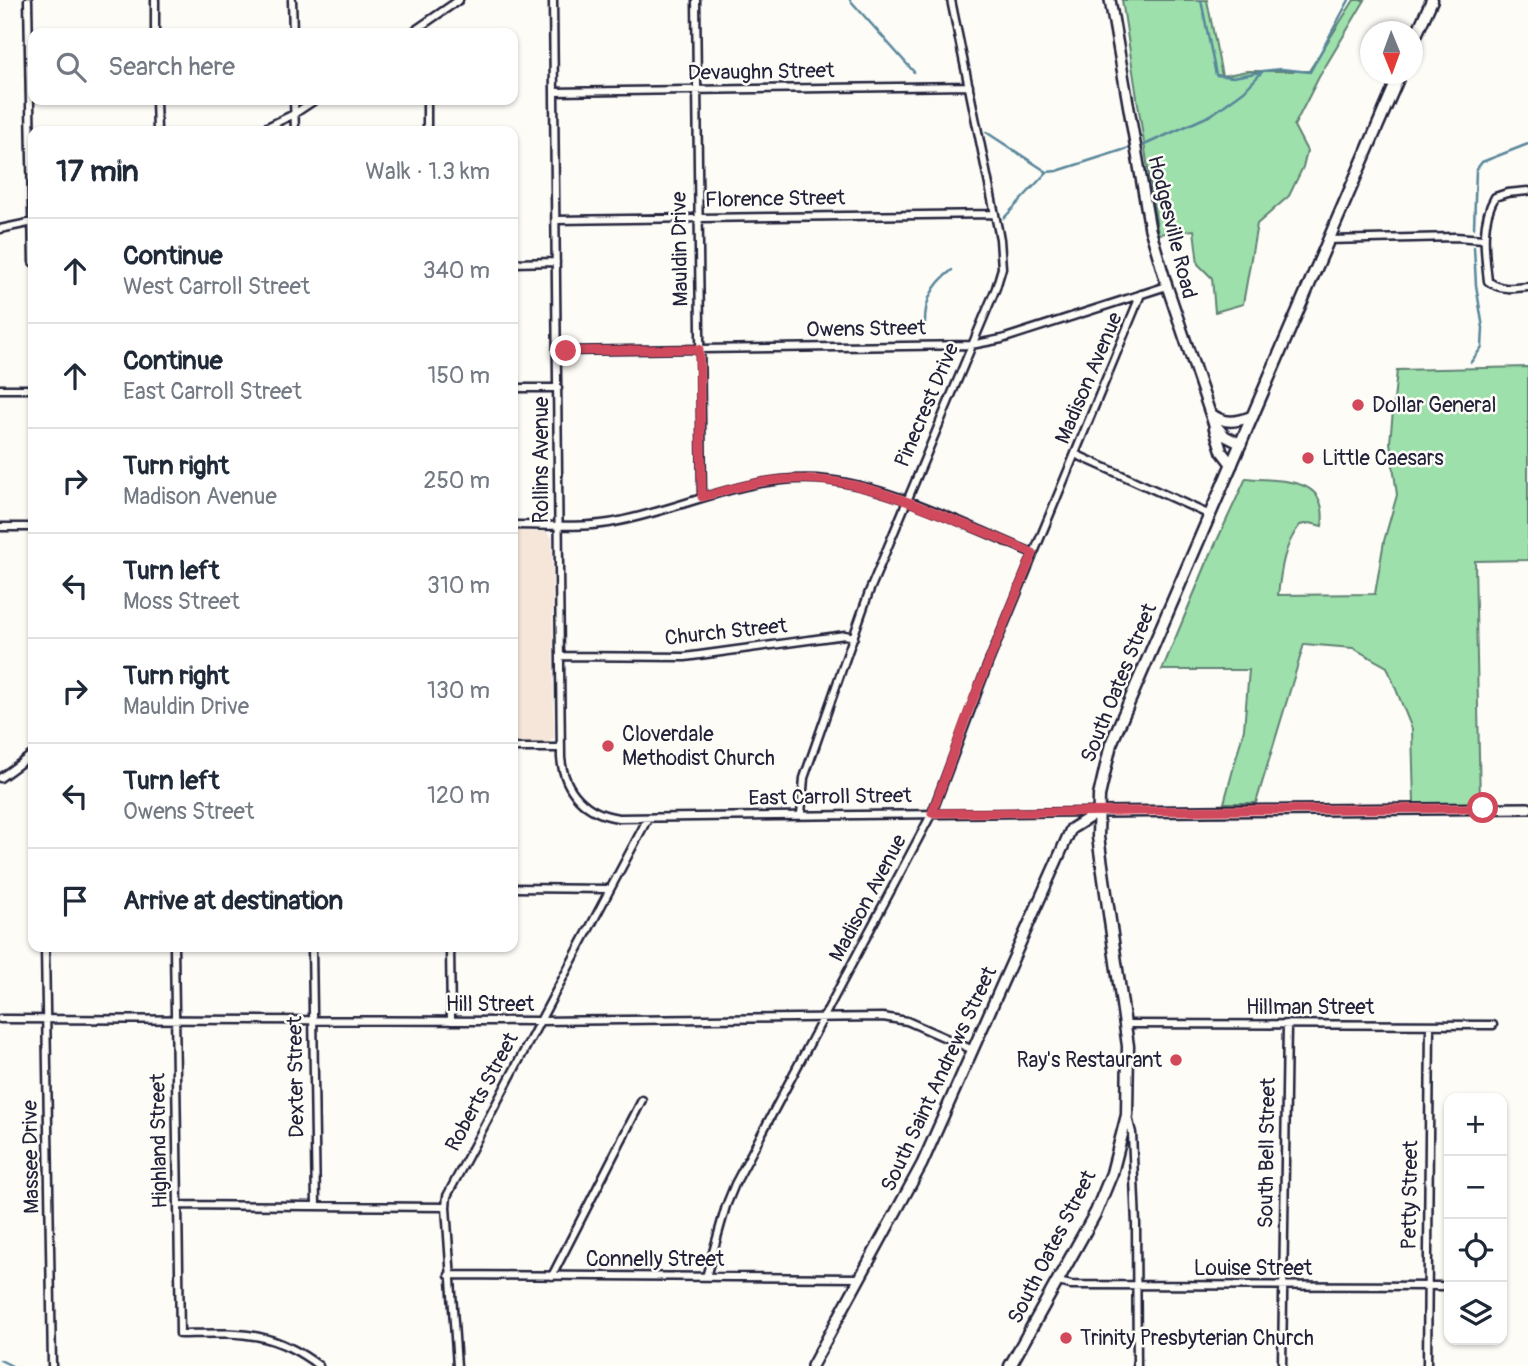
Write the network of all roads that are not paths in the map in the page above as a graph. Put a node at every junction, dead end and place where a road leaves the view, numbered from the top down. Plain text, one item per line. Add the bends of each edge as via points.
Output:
1 (28, 0) edge
2 (155, 0) edge
3 (292, 0) edge
4 (459, 0) edge
5 (553, 0) edge
6 (696, 0) edge
7 (951, 0) edge
8 (1110, 0) edge
9 (1432, 0) edge
10 (1422, 21) edge
11 (29, 28) edge
12 (155, 28) edge
13 (293, 28) edge
14 (424, 28) edge
15 (1396, 84) edge
16 (969, 86) junction
17 (696, 90) junction
18 (554, 92) junction
19 (30, 105) edge
20 (156, 105) edge
21 (294, 105) edge
22 (308, 105) edge
23 (426, 105) edge
24 (294, 114) junction
25 (31, 126) edge
26 (157, 126) edge
27 (269, 126) edge
28 (295, 126) edge
29 (427, 126) edge
30 (1528, 191) edge
31 (995, 214) junction
32 (697, 218) junction
33 (555, 220) junction
34 (28, 223) edge
35 (0, 229) edge
36 (1484, 239) junction
37 (1327, 240) junction
38 (518, 262) edge
39 (556, 262) junction
40 (1167, 286) junction
41 (1528, 287) edge
42 (1141, 294) junction
43 (971, 345) junction
44 (699, 349) junction
45 (558, 351) junction
46 (518, 388) edge
47 (558, 388) junction
48 (0, 389) edge
49 (28, 389) edge
50 (1252, 416) junction
51 (1211, 417) junction
52 (1241, 444) junction
53 (1076, 454) junction
54 (1231, 465) junction
55 (702, 497) junction
56 (906, 500) junction
57 (1210, 515) junction
58 (518, 525) edge
59 (558, 525) junction
60 (0, 527) edge
61 (28, 527) edge
62 (1033, 553) junction
63 (853, 637) junction
64 (560, 656) junction
65 (518, 748) edge
66 (561, 748) junction
67 (28, 758) edge
68 (0, 778) edge
69 (1528, 808) edge
70 (1098, 811) junction
71 (932, 813) junction
72 (801, 815) junction
73 (648, 818) junction
74 (518, 888) edge
75 (609, 888) junction
76 (45, 952) edge
77 (174, 952) edge
78 (312, 952) edge
79 (450, 952) edge
80 (46, 1018) junction
81 (823, 1018) junction
82 (0, 1019) edge
83 (175, 1019) junction
84 (313, 1020) junction
85 (451, 1021) junction
86 (539, 1021) junction
87 (1126, 1024) junction
88 (1287, 1024) junction
89 (1430, 1025) junction
90 (1493, 1025) dead end
91 (973, 1050) junction
92 (642, 1100) dead end
93 (1127, 1115) junction
94 (178, 1205) junction
95 (316, 1206) junction
96 (446, 1207) junction
97 (449, 1275) junction
98 (552, 1276) junction
99 (706, 1277) junction
100 (860, 1278) junction
101 (1058, 1282) junction
102 (1282, 1285) junction
103 (1138, 1286) junction
104 (1427, 1286) junction
105 (1444, 1286) edge
106 (52, 1366) edge
107 (319, 1366) edge
108 (457, 1366) edge
109 (811, 1366) edge
110 (1010, 1366) edge
111 (1137, 1366) edge
112 (1282, 1366) edge
113 (1427, 1366) edge

1 - 11 street
2 - 12 street
3 - 13 street
4 - 14 street
5 - 18 street, Rollins Avenue
6 - 17 street, Mauldin Drive
7 - 16 street, Pinecrest Drive
8 - 40 street, Hodgesville Road via 1144,201
9 - 10 main road
15 - 37 main road, South Oates Street
16 - 17 street, Devaughn Street
16 - 31 street, Pinecrest Drive
17 - 18 street, Devaughn Street
17 - 32 street, Mauldin Drive
18 - 33 street, Rollins Avenue
19 - 25 street
20 - 26 street
21 - 24 street
22 - 24 street
23 - 29 street
24 - 27 street
24 - 28 street
30 - 36 street via 1495,197
31 - 32 street, Florence Street
31 - 43 street, Pinecrest Drive via 1002,268
32 - 33 street, Florence Street
32 - 44 street, Mauldin Drive
33 - 39 street, Rollins Avenue
34 - 35 street
36 - 37 street
36 - 41 street via 1488,281 1509,289
37 - 50 main road, South Oates Street
38 - 39 street
39 - 45 street, Rollins Avenue
40 - 42 street, Owens Street
40 - 51 street, Hodgesville Road
42 - 43 street, Owens Street
42 - 53 street, Madison Avenue
43 - 44 street, Owens Street
43 - 56 street, Pinecrest Drive
44 - 45 street, Owens Street
44 - 55 street, Mauldin Drive
45 - 47 street, Rollins Avenue
46 - 47 street
47 - 59 street, Rollins Avenue
48 - 49 street
50 - 51 street via 1224,422
50 - 52 main road, South Oates Street
51 - 52 street via 1224,436
51 - 54 street, Hodgesville Road
52 - 54 main road, South Oates Street
53 - 57 street
53 - 62 street, Madison Avenue
54 - 57 main road, South Oates Street
55 - 56 street via 756,482 816,479 849,483
55 - 59 street via 609,523
56 - 62 street
56 - 63 street, Pinecrest Drive
57 - 70 main road, South Oates Street via 1111,744
58 - 59 street
59 - 64 street, Rollins Avenue
60 - 61 street
62 - 71 street, Madison Avenue
63 - 64 street, Church Street via 685,657
63 - 72 street, Pinecrest Drive via 804,778
64 - 66 street, Rollins Avenue
65 - 66 street
66 - 73 street, Rollins Avenue via 564,775 582,803 611,817
67 - 68 street
69 - 70 street
70 - 71 street, East Carroll Street
70 - 87 main road, South Oates Street via 1099,856
70 - 91 street, South Saint Andrews Street via 1072,829
71 - 72 street, East Carroll Street
71 - 81 street, Madison Avenue
72 - 73 street, East Carroll Street
73 - 75 street, Roberts Street
74 - 75 street
75 - 86 street, Roberts Street
76 - 80 street, Massee Drive
77 - 83 street, Highland Street
78 - 84 street, Dexter Street
79 - 85 street
80 - 82 street, Hill Street
80 - 83 street, Hill Street
80 - 106 street, Massee Drive
81 - 86 street, Hill Street
81 - 91 street, Hill Street via 897,1018
81 - 99 street, Madison Avenue via 735,1184
83 - 84 street, Hill Street
83 - 94 street, Highland Street
84 - 85 street, Hill Street
84 - 95 street, Dexter Street
85 - 86 street, Hill Street
86 - 96 street, Roberts Street via 451,1187
87 - 88 street, Hillman Street
87 - 93 main road, South Oates Street
88 - 89 street, Hillman Street
88 - 102 street, South Bell Street
89 - 90 street, Hillman Street
89 - 104 street, Petty Street
91 - 100 street, South Saint Andrews Street via 916,1175
92 - 98 street
93 - 101 main road, South Oates Street via 1106,1189
93 - 103 street via 1132,1133
94 - 95 street
94 - 107 street, Highland Street via 180,1334 266,1337
95 - 96 street
96 - 97 street, Roberts Street
97 - 98 street, Connelly Street
97 - 108 street, Roberts Street
98 - 99 street, Connelly Street
99 - 100 street, Connelly Street
100 - 109 street, South Saint Andrews Street
101 - 103 street, Louise Street
101 - 110 main road, South Oates Street
102 - 103 street, Louise Street
102 - 104 street, Louise Street
102 - 112 street, South Bell Street
103 - 111 street
104 - 105 street, Louise Street
104 - 113 street, Petty Street

